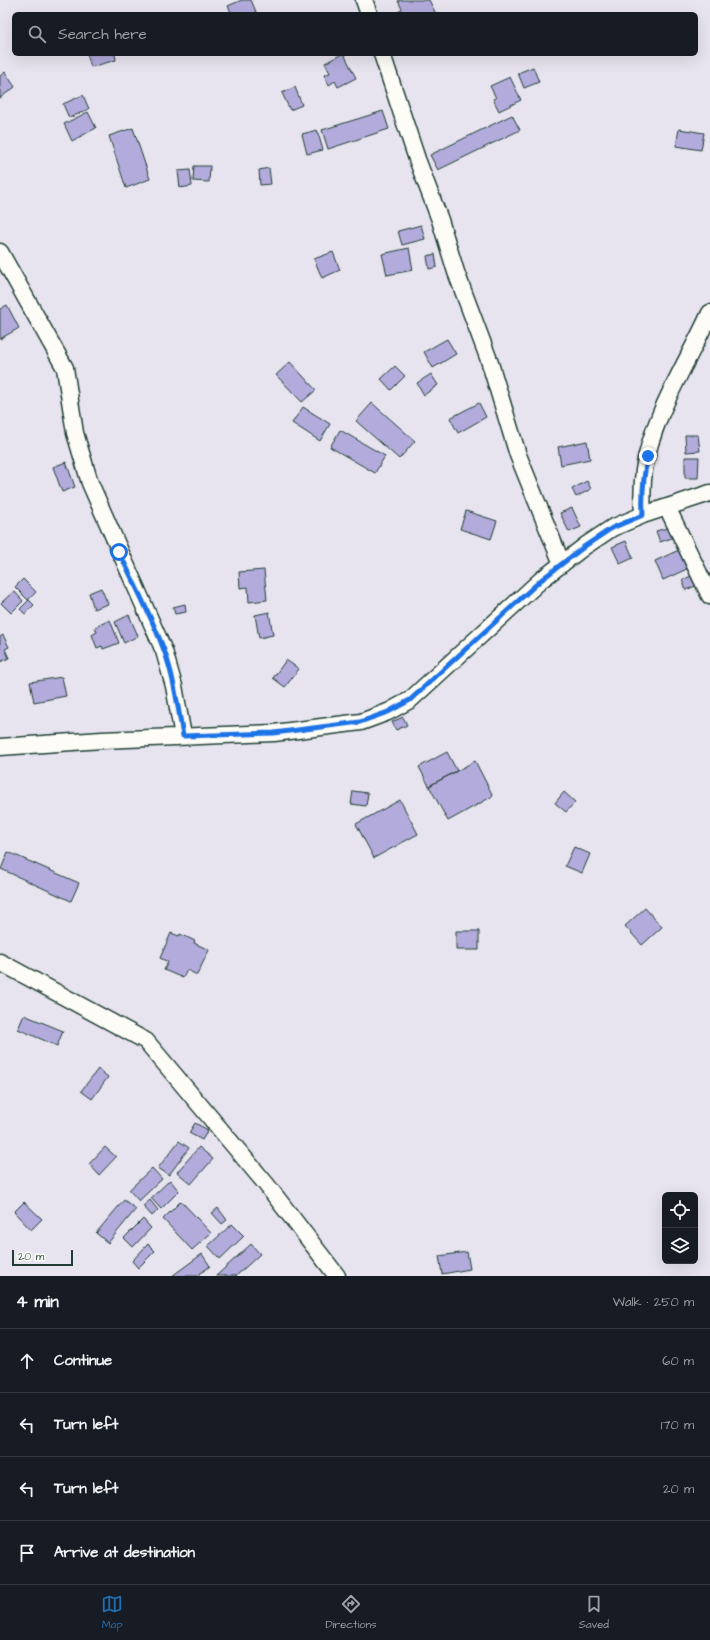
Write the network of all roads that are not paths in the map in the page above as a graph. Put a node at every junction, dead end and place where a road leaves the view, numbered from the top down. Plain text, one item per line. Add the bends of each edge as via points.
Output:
1 (364, 0) edge
2 (368, 12) edge
3 (383, 56) edge
4 (0, 252) edge
5 (710, 313) edge
6 (710, 493) edge
7 (667, 507) junction
8 (643, 515) junction
9 (562, 564) junction
10 (710, 596) edge
11 (183, 736) junction
12 (0, 747) edge
13 (0, 962) edge
14 (337, 1276) edge

1 - 2 street
3 - 9 street via 456,272 489,360 518,455
4 - 11 street via 65,368 75,433 90,483 164,651 174,686
5 - 8 street via 654,434 644,468
6 - 7 street
7 - 8 street
7 - 10 street
8 - 9 street via 612,528
9 - 11 street via 541,580 410,700 388,712 360,722 274,733
11 - 12 street
13 - 14 street via 146,1041 266,1184

